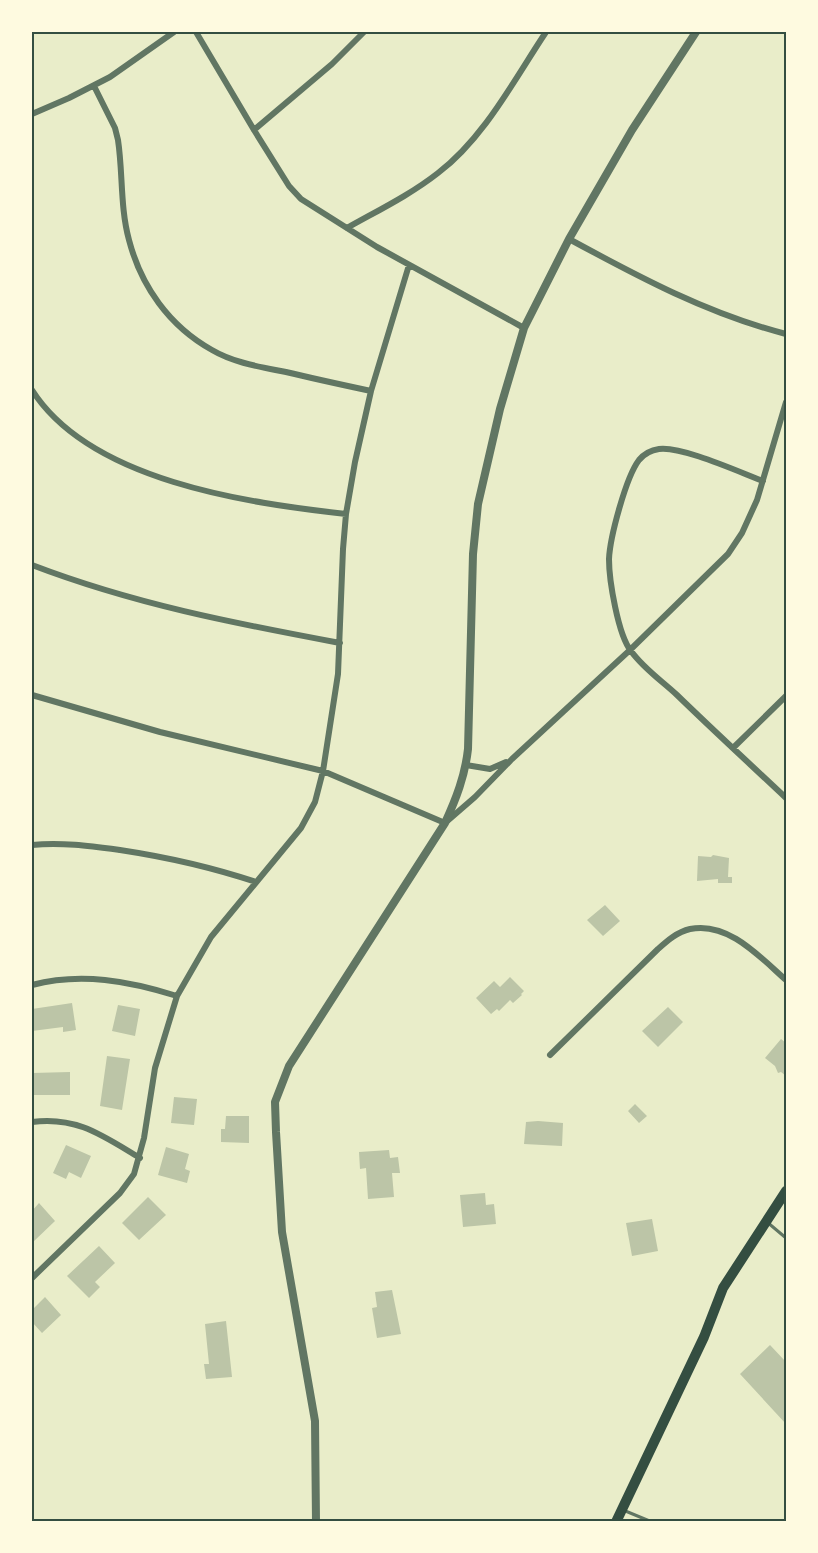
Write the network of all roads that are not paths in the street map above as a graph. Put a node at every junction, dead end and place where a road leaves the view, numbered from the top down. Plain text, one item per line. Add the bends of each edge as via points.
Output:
1 (174, 32) edge
2 (196, 32) edge
3 (364, 32) edge
4 (546, 32) edge
5 (696, 32) edge
6 (94, 86) junction
7 (32, 114) edge
8 (254, 130) junction
9 (347, 228) junction
10 (569, 239) junction
11 (409, 265) junction
12 (524, 328) junction
13 (786, 334) edge
14 (32, 390) edge
15 (371, 391) junction
16 (786, 402) edge
17 (763, 481) junction
18 (346, 514) junction
19 (32, 565) edge
20 (340, 643) junction
21 (630, 650) junction
22 (32, 695) edge
23 (786, 696) edge
24 (733, 748) junction
25 (512, 759) junction
26 (466, 765) junction
27 (323, 771) junction
28 (786, 798) edge
29 (445, 823) junction
30 (32, 845) edge
31 (255, 882) junction
32 (786, 980) edge
33 (32, 985) edge
34 (177, 996) junction
35 (550, 1055) dead end
36 (32, 1122) edge
37 (140, 1158) junction
38 (786, 1191) edge
39 (766, 1222) junction
40 (786, 1238) edge
41 (32, 1278) edge
42 (621, 1509) junction
43 (316, 1521) edge
44 (616, 1521) edge
45 (652, 1521) edge

1 - 6 street
2 - 8 street
3 - 8 street
4 - 9 street via 461,153 420,185
5 - 10 street via 632,130
6 - 7 street
6 - 15 street via 118,140 129,240 143,279 163,309 199,342 229,357
8 - 9 street via 289,186 308,204
9 - 11 street
10 - 12 street
10 - 13 street via 670,292 729,317
11 - 12 street
11 - 15 street
12 - 26 street via 478,504
14 - 18 street via 72,433 137,469 251,501
15 - 18 street
16 - 17 street
17 - 21 street via 750,518 728,554
17 - 21 street via 675,450 658,449 641,457 624,496 609,556 613,598
18 - 20 street
19 - 20 street via 159,606
20 - 27 street
21 - 24 street
21 - 25 street
22 - 27 street via 160,732
23 - 24 street
24 - 28 street
25 - 26 street via 490,770
25 - 29 street
26 - 29 street
27 - 29 street
27 - 31 street via 308,816
29 - 43 street via 289,1066 275,1101 282,1232 315,1421
30 - 31 street via 92,846 170,858
31 - 34 street via 211,937
32 - 35 street via 730,935 714,929 690,929 658,949
33 - 34 street via 89,978
34 - 37 street via 155,1068
36 - 37 street via 81,1125
37 - 41 street via 120,1193
38 - 39 main road
39 - 40 lane
39 - 42 main road via 723,1288 704,1337
42 - 44 main road
42 - 45 lane

